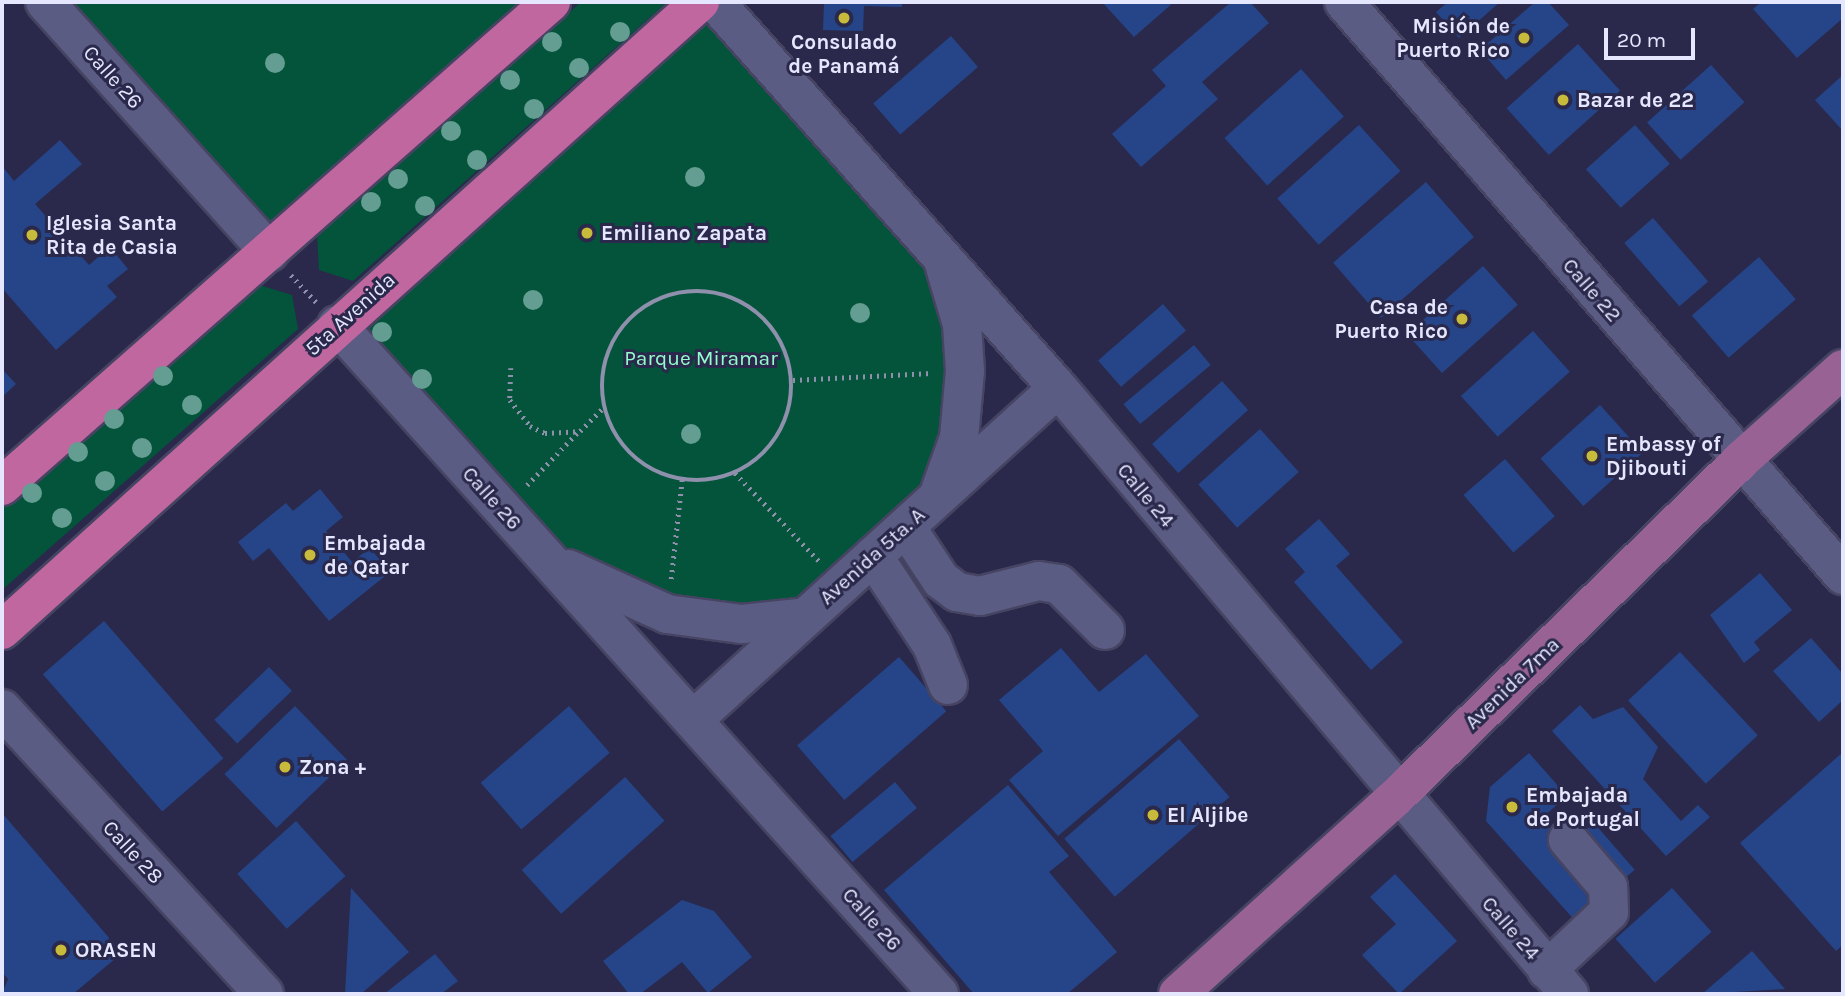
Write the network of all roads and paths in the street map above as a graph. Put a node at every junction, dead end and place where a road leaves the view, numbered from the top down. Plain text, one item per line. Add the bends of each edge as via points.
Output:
1 (45, 2) edge
2 (551, 2) edge
3 (700, 2) edge
4 (715, 2) edge
5 (1344, 2) edge
6 (269, 252) junction
7 (941, 252) junction
8 (337, 325) junction
9 (511, 368) dead end
10 (1843, 369) edge
11 (965, 371) junction
12 (793, 380) junction
13 (1058, 388) junction
14 (604, 407) junction
15 (580, 431) junction
16 (1740, 461) junction
17 (735, 473) junction
18 (682, 480) junction
19 (2, 486) edge
20 (939, 496) junction
21 (503, 510) junction
22 (906, 527) junction
23 (544, 556) junction
24 (873, 556) junction
25 (1843, 575) edge
26 (841, 585) junction
27 (667, 614) junction
28 (806, 617) junction
29 (2, 630) edge
30 (1105, 630) dead end
31 (948, 685) dead end
32 (2, 709) edge
33 (692, 720) junction
34 (1396, 797) junction
35 (1568, 840) dead end
36 (1558, 982) edge
37 (264, 994) edge
38 (939, 994) edge
39 (1178, 994) edge

1 - 6 street, Calle 26
2 - 6 highway
3 - 8 highway, 5ta Avenida
4 - 7 street, Calle 24
5 - 16 street, Calle 22
6 - 8 path
6 - 19 highway
7 - 11 street, Avenida 5ta. A via 962,324
7 - 13 street, Calle 24
8 - 21 street, Calle 26
8 - 29 highway, 5ta Avenida
9 - 15 path via 510,400 530,426 562,435
10 - 16 main road, Avenida 7ma
11 - 12 path
11 - 20 street, Avenida 5ta. A via 959,438
12 - 14 path via 786,349 761,316 715,292 684,291 653,301 610,345 602,376
12 - 17 path via 779,435
13 - 20 street, Avenida 5ta. A
13 - 34 street, Calle 24
14 - 15 path
14 - 18 path via 632,456
15 - 21 path
16 - 25 street, Calle 22
16 - 34 main road, Avenida 7ma
17 - 18 path
17 - 26 path
18 - 27 path
20 - 22 street, Avenida 5ta. A
21 - 23 street, Calle 26
22 - 24 street, Avenida 5ta. A
22 - 30 street via 941,580 957,592 980,596 1039,581 1059,584
23 - 27 street, Avenida 5ta. A
23 - 33 street, Calle 26
24 - 26 street, Avenida 5ta. A
24 - 31 street via 932,645
26 - 28 street, Avenida 5ta. A
27 - 28 street, Avenida 5ta. A via 742,624
28 - 33 street, Avenida 5ta. A
32 - 37 street, Calle 28
33 - 38 street, Calle 26
34 - 36 street, Calle 24
34 - 39 main road, Avenida 7ma
35 - 36 street via 1608,887 1609,912

